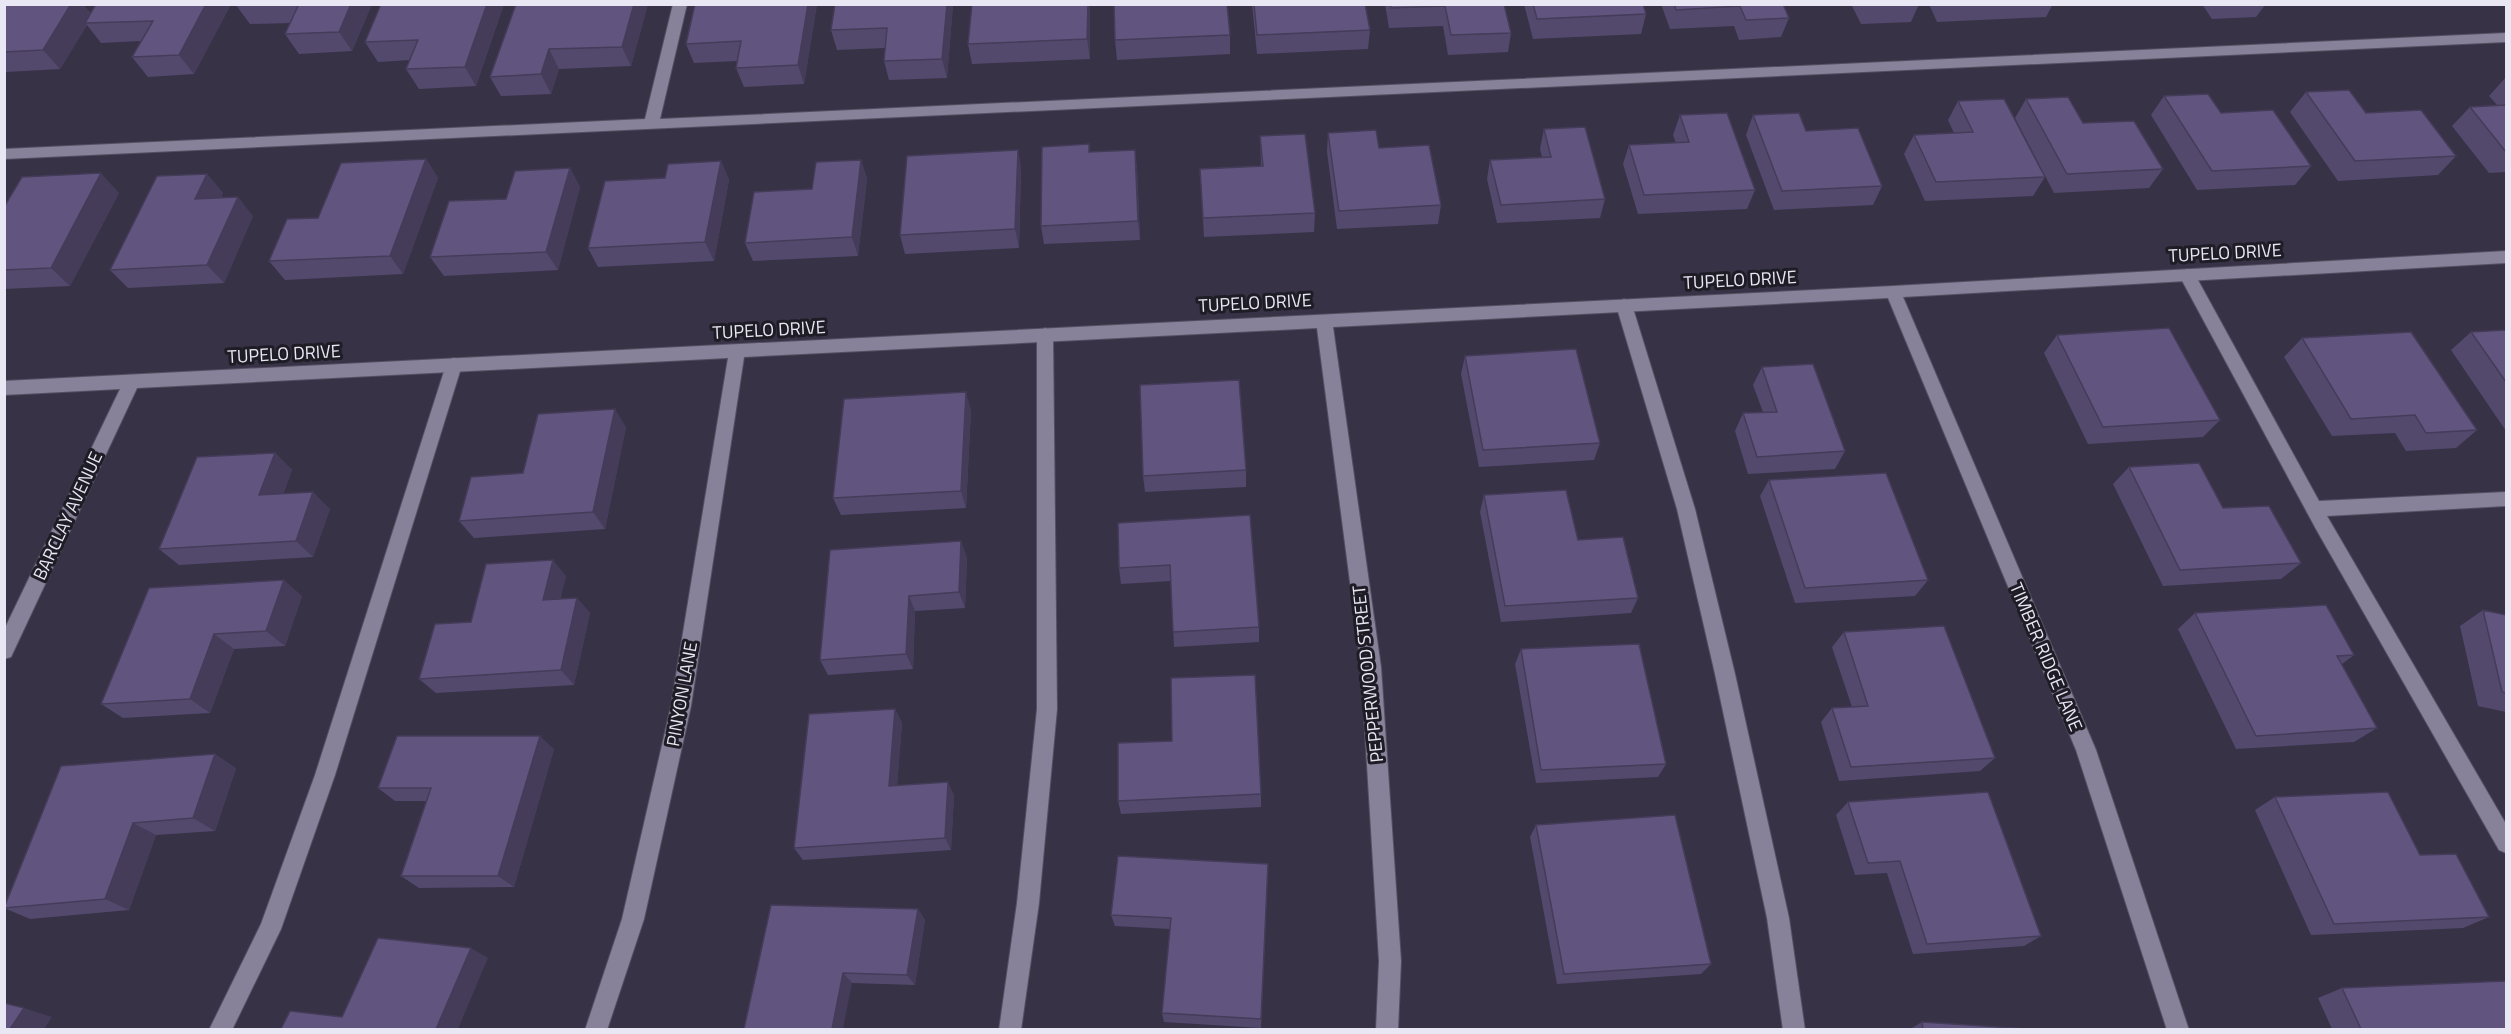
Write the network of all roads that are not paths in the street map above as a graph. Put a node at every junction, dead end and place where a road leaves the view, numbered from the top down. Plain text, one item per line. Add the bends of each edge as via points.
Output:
1 (681, 4) edge
2 (2506, 38) edge
3 (652, 122) junction
4 (4, 154) edge
5 (2506, 256) edge
6 (2187, 275) junction
7 (1893, 292) junction
8 (1624, 305) junction
9 (1324, 319) junction
10 (1045, 334) junction
11 (737, 351) junction
12 (454, 365) junction
13 (132, 381) junction
14 (4, 388) edge
15 (2506, 499) edge
16 (2314, 509) junction
17 (4, 651) edge
18 (2506, 843) edge
19 (220, 1029) edge
20 (596, 1029) edge
21 (1010, 1029) edge
22 (1387, 1029) edge
23 (1794, 1029) edge
24 (2178, 1029) edge

1 - 3 street
2 - 3 street
3 - 4 street
5 - 6 street, TUPELO DRIVE
6 - 7 street, TUPELO DRIVE
6 - 16 street
7 - 8 street, TUPELO DRIVE
7 - 24 street, TIMBER RIDGE LANE via 2086,750
8 - 9 street, TUPELO DRIVE
8 - 23 street via 1686,510 1720,652 1778,918
9 - 10 street, TUPELO DRIVE
9 - 22 street, PEPPERWOOD STREET via 1371,667 1390,961
10 - 11 street, TUPELO DRIVE
10 - 21 street via 1047,709 1028,903
11 - 12 street, TUPELO DRIVE
11 - 20 street, PINYON LANE via 681,706 633,919
12 - 13 street, TUPELO DRIVE
12 - 19 street via 326,775 270,929
13 - 14 street, TUPELO DRIVE
13 - 17 street, BARCLAY AVENUE
15 - 16 street
16 - 18 street

